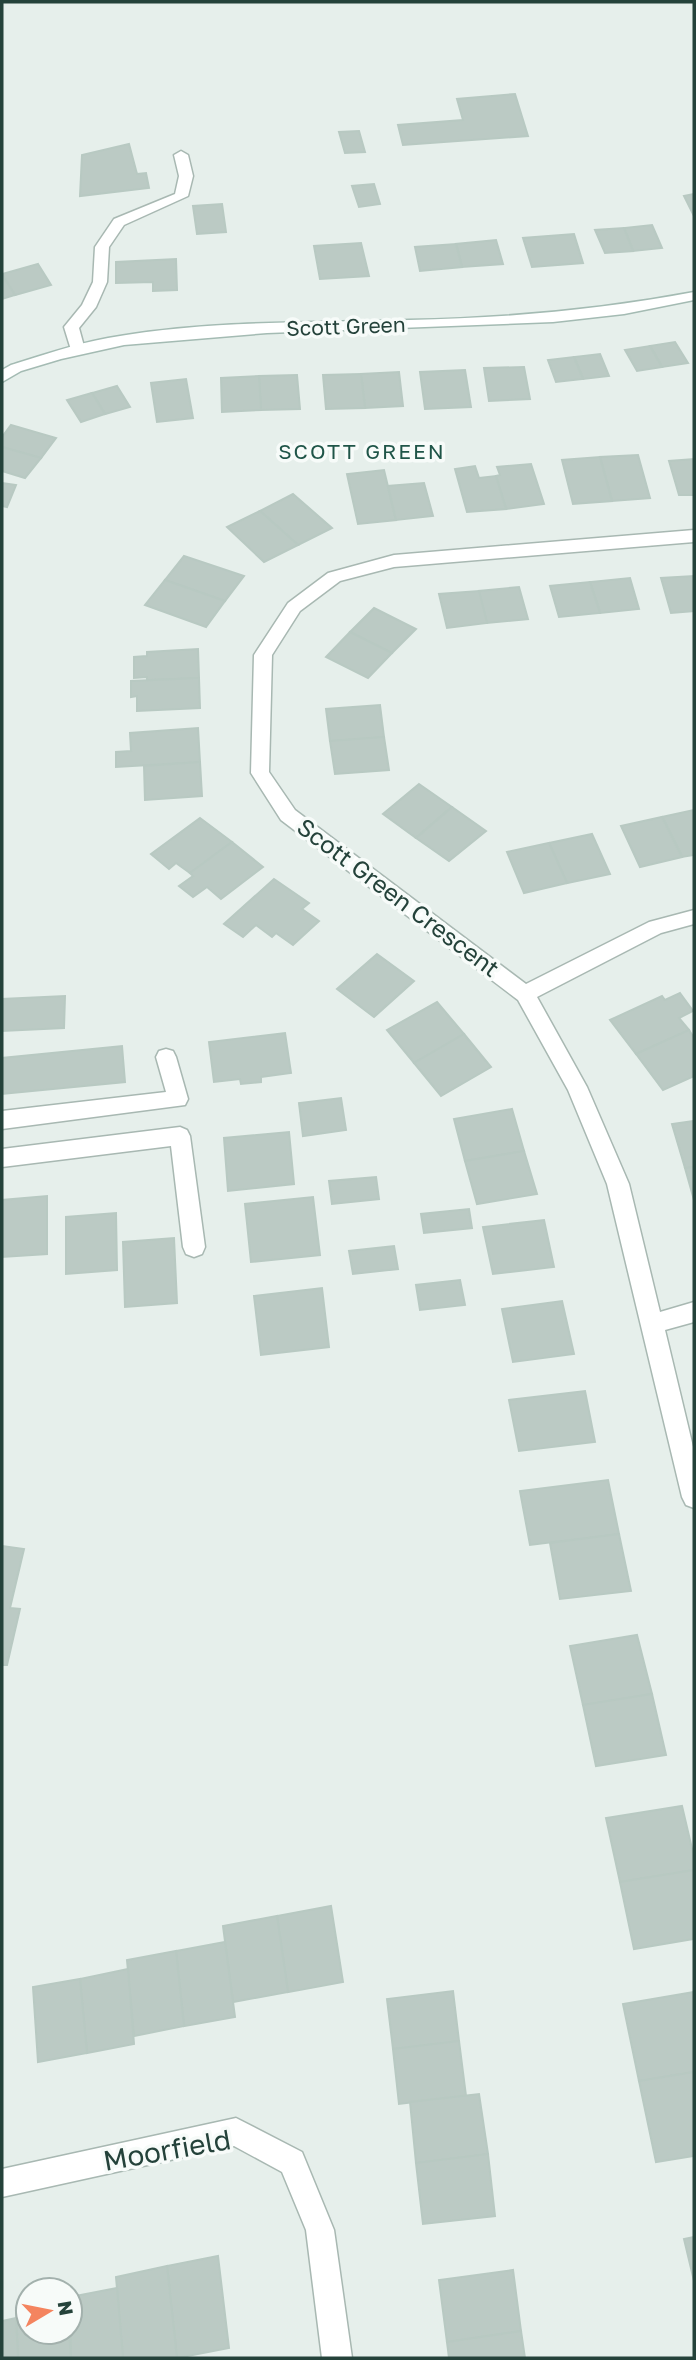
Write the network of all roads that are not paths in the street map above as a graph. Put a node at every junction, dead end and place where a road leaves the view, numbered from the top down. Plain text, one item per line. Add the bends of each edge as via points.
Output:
1 (181, 155) dead end
2 (694, 296) edge
3 (77, 350) junction
4 (2, 377) edge
5 (694, 536) edge
6 (694, 917) edge
7 (525, 994) junction
8 (166, 1057) dead end
9 (2, 1120) edge
10 (2, 1158) edge
11 (194, 1247) dead end
12 (694, 1312) edge
13 (652, 1324) junction
14 (694, 1497) edge
15 (2, 2183) edge
16 (337, 2358) edge

1 - 3 street via 186,176 181,196 119,222 103,247 100,282 89,307 71,327
2 - 3 street, Scott Green via 554,320 223,331 122,340
3 - 4 street, Scott Green via 16,368
5 - 7 street, Scott Green Crescent via 394,561 334,577 294,607 263,655 260,773 288,815
6 - 7 street via 656,927
7 - 13 street, Scott Green Crescent via 577,1087 618,1184
8 - 9 street via 178,1098
10 - 11 street via 180,1136
12 - 13 street
13 - 14 street, Scott Green Crescent
15 - 16 street, Moorfield via 236,2132 292,2162 320,2230

